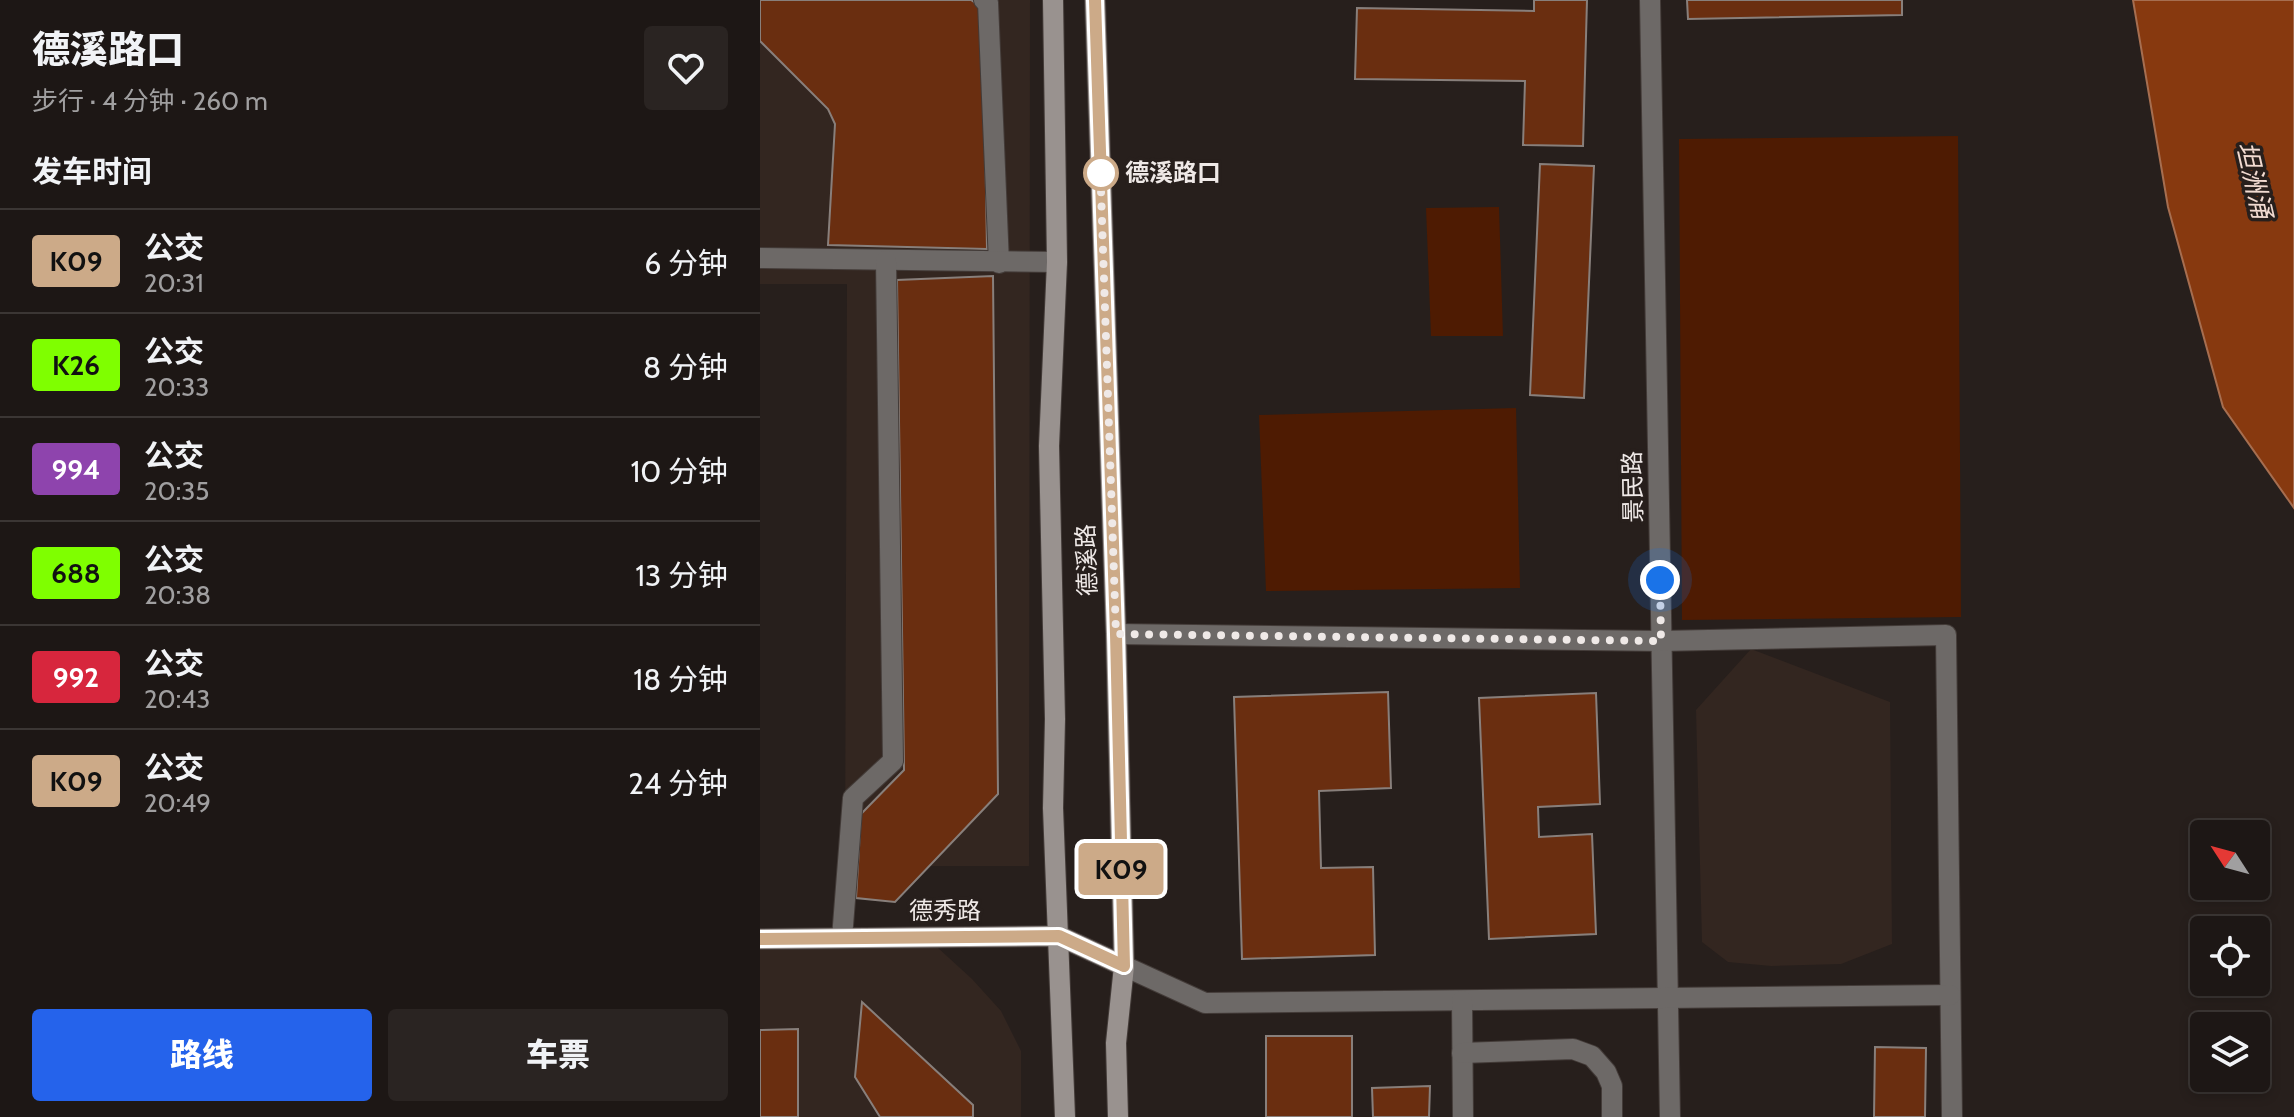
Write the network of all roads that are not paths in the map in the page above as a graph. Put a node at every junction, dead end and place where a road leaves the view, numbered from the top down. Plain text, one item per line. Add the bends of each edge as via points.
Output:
1 (984, 0) edge
2 (1650, 0) edge
3 (1052, 1) edge
4 (1095, 1) edge
5 (760, 258) edge
6 (886, 261) junction
7 (1057, 262) junction
8 (999, 263) junction
9 (1116, 634) junction
10 (1661, 641) junction
11 (1059, 936) junction
12 (842, 938) junction
13 (760, 939) edge
14 (1124, 966) junction
15 (1950, 995) junction
16 (1668, 1000) junction
17 (1462, 1001) junction
18 (1462, 1053) junction
19 (1065, 1117) edge
20 (1118, 1117) edge
21 (1463, 1117) edge
22 (1612, 1117) edge
23 (1670, 1117) edge
24 (1952, 1117) edge

1 - 8 street
2 - 10 street, 景民路
3 - 7 main road, 德溪路
4 - 9 main road, 德溪路
5 - 6 street
6 - 8 street
6 - 12 street via 893,761 853,798
7 - 8 street
7 - 11 main road, 德溪路 via 1049,446
9 - 10 street
9 - 14 main road, 德溪路
10 - 15 street via 1946,635
10 - 16 street, 景民路
11 - 12 main road, 德秀路
11 - 14 main road, 德秀路
11 - 19 main road, 德溪路
12 - 13 main road, 德秀路
14 - 17 street via 1205,1003
14 - 20 main road, 德溪路 via 1116,1043
15 - 16 street
15 - 24 street
16 - 17 street
16 - 23 street, 景民路
17 - 18 street
18 - 21 street
18 - 22 street via 1573,1049 1592,1056 1612,1086

